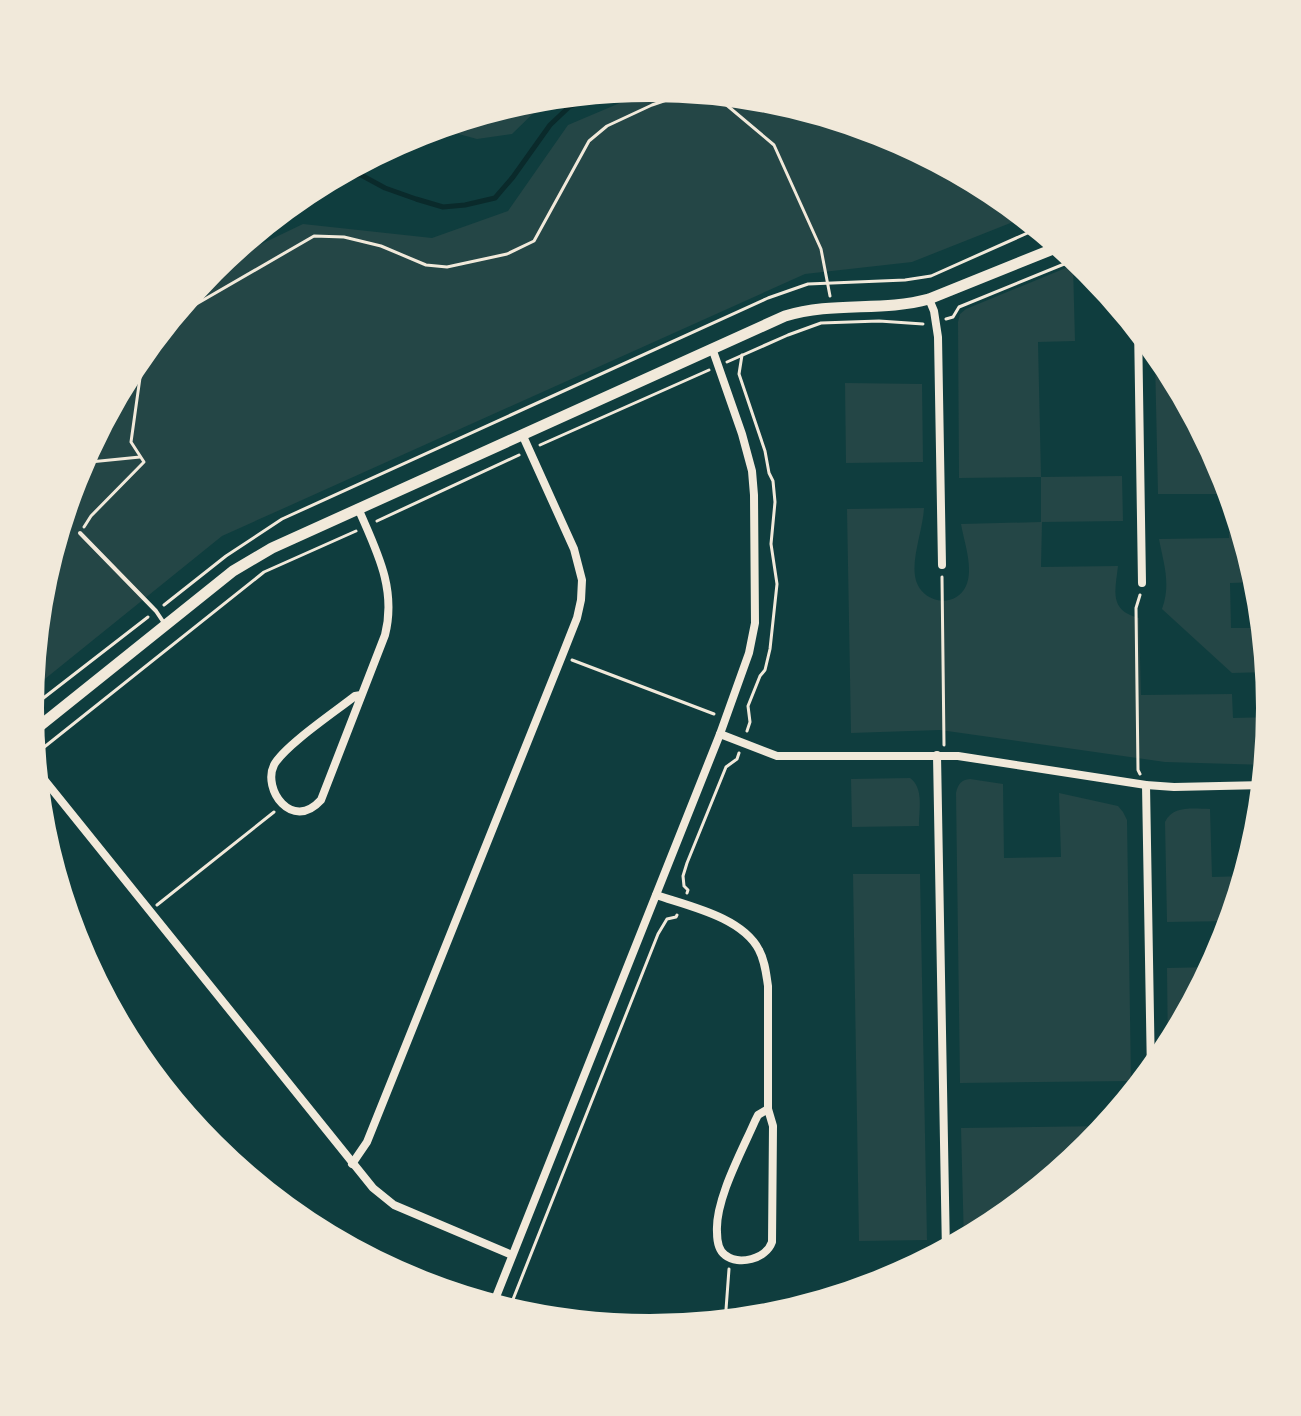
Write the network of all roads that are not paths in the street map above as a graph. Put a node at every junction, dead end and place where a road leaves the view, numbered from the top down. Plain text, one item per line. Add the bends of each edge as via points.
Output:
1 (1051, 250) edge
2 (929, 299) junction
3 (1138, 345) edge
4 (712, 348) junction
5 (522, 434) junction
6 (358, 508) junction
7 (80, 533) road end
8 (942, 565) road end
9 (1142, 583) road end
10 (166, 625) junction
11 (361, 695) junction
12 (42, 724) edge
13 (720, 734) junction
14 (937, 755) junction
15 (47, 782) edge
16 (1146, 785) junction
17 (1254, 785) edge
18 (656, 895) junction
19 (1151, 1053) edge
20 (768, 1109) junction
21 (352, 1164) junction
22 (946, 1240) edge
23 (512, 1255) junction
24 (496, 1297) edge

1 - 2 street
2 - 4 street via 799,311
2 - 8 street via 938,337
3 - 9 street
4 - 5 street
4 - 13 street via 742,434 754,495 755,623
5 - 6 street
5 - 21 street via 574,549 582,580 577,618 367,1142
6 - 10 street via 253,558
6 - 11 street via 382,563 390,604 385,635
7 - 10 lane
10 - 12 street
11 - 11 street via 304,736 272,768 283,805 305,812 321,800
13 - 14 street via 777,756
13 - 18 street
14 - 16 street
14 - 22 street
15 - 21 street
16 - 17 street
16 - 19 street
18 - 20 street via 726,920 759,949 768,986
18 - 23 street
20 - 20 street via 773,1126 772,1242 756,1258 730,1257 718,1242 717,1216 755,1121
21 - 23 street via 394,1205
23 - 24 street

